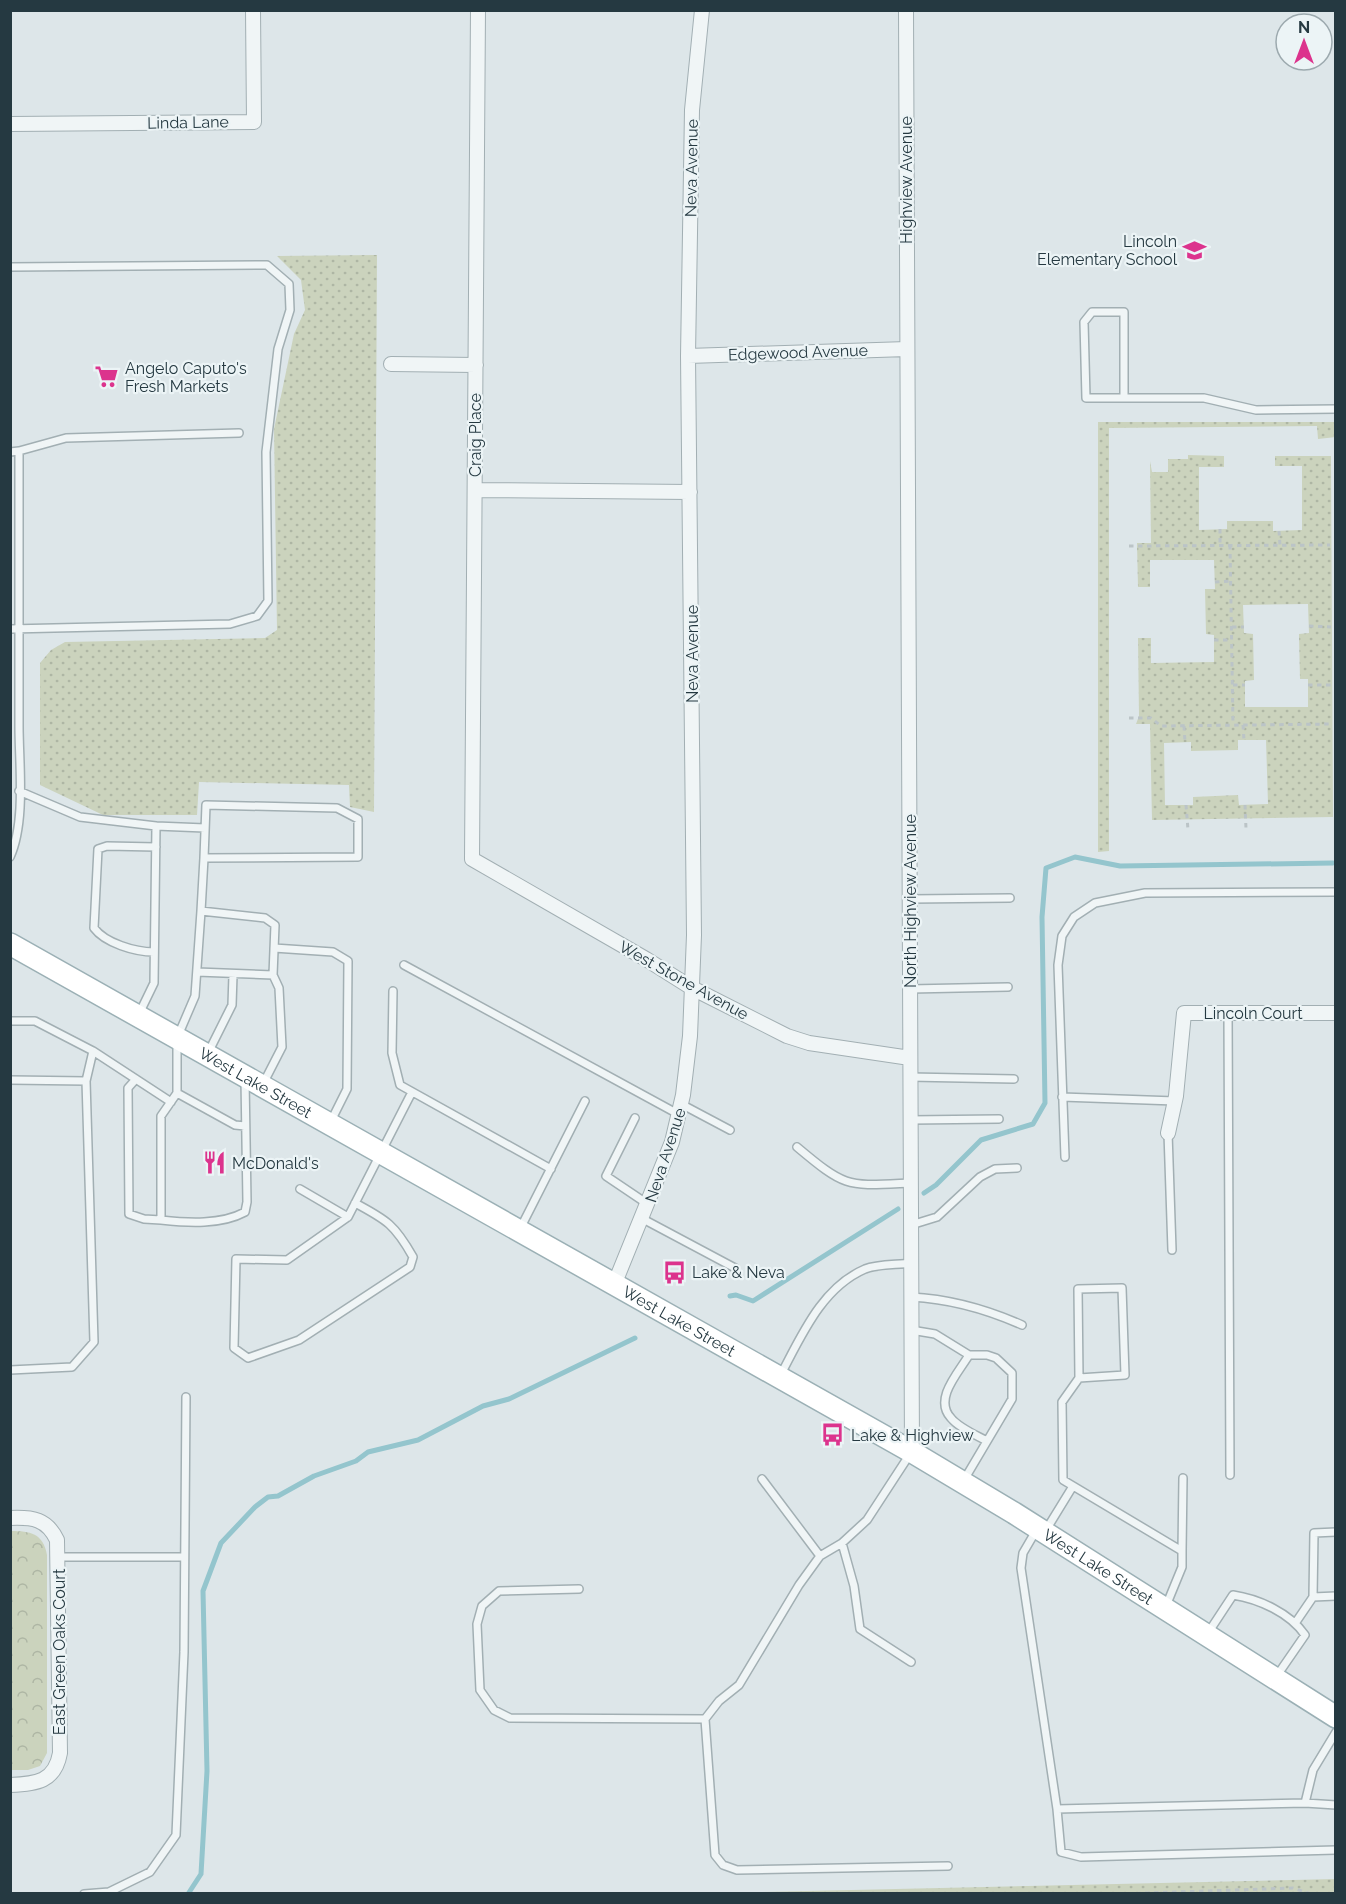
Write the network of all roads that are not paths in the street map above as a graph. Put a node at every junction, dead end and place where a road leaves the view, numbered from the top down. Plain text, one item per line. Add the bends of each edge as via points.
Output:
1 (252, 10) edge
2 (478, 10) edge
3 (702, 10) edge
4 (906, 10) edge
5 (10, 124) edge
6 (10, 267) edge
7 (907, 349) junction
8 (688, 356) junction
9 (391, 364) dead end
10 (476, 365) junction
11 (1124, 398) junction
12 (1335, 409) edge
13 (238, 433) dead end
14 (19, 451) junction
15 (10, 452) edge
16 (475, 490) junction
17 (690, 492) junction
18 (10, 628) edge
19 (19, 629) junction
20 (10, 760) edge
21 (19, 760) junction
22 (19, 791) junction
23 (156, 826) junction
24 (205, 828) junction
25 (156, 848) junction
26 (10, 857) edge
27 (204, 858) junction
28 (472, 860) joint
29 (1335, 891) edge
30 (1010, 898) dead end
31 (910, 899) junction
32 (201, 911) junction
33 (10, 944) edge
34 (274, 948) junction
35 (154, 952) junction
36 (404, 965) dead end
37 (197, 972) junction
38 (233, 975) junction
39 (273, 975) junction
40 (1008, 987) dead end
41 (692, 988) junction
42 (910, 988) junction
43 (393, 991) dead end
44 (1228, 1013) junction
45 (1335, 1014) edge
46 (138, 1016) junction
47 (10, 1021) edge
48 (177, 1038) junction
49 (93, 1051) junction
50 (207, 1055) junction
51 (910, 1058) junction
52 (910, 1077) junction
53 (1014, 1078) dead end
54 (136, 1079) junction
55 (10, 1080) edge
56 (86, 1081) junction
57 (253, 1081) junction
58 (412, 1092) junction
59 (177, 1093) junction
60 (1062, 1097) junction
61 (585, 1101) dead end
62 (1175, 1101) junction
63 (171, 1102) junction
64 (680, 1109) junction
65 (635, 1118) dead end
66 (999, 1119) dead end
67 (910, 1120) junction
68 (329, 1124) junction
69 (245, 1126) junction
70 (730, 1130) dead end
71 (1168, 1133) joint
72 (797, 1147) dead end
73 (379, 1152) junction
74 (1065, 1157) dead end
75 (1017, 1168) dead end
76 (550, 1169) junction
77 (911, 1183) junction
78 (300, 1189) dead end
79 (355, 1203) junction
80 (649, 1204) junction
81 (348, 1216) junction
82 (643, 1219) junction
83 (161, 1220) junction
84 (911, 1225) junction
85 (519, 1231) junction
86 (1172, 1250) dead end
87 (911, 1263) junction
88 (735, 1268) dead end
89 (614, 1285) junction
90 (911, 1297) junction
91 (1022, 1325) dead end
92 (911, 1330) junction
93 (969, 1355) junction
94 (10, 1370) edge
95 (780, 1377) junction
96 (1079, 1378) junction
97 (186, 1397) dead end
98 (987, 1442) junction
99 (912, 1452) junction
100 (1230, 1475) dead end
101 (1183, 1478) dead end
102 (762, 1479) dead end
103 (962, 1482) junction
104 (1073, 1485) junction
105 (10, 1518) edge
106 (1041, 1530) junction
107 (1335, 1532) edge
108 (842, 1543) junction
109 (1182, 1551) junction
110 (820, 1556) junction
111 (59, 1557) junction
112 (184, 1557) junction
113 (579, 1589) dead end
114 (1335, 1596) edge
115 (1313, 1597) junction
116 (1165, 1609) junction
117 (1296, 1622) junction
118 (1206, 1635) junction
119 (911, 1662) dead end
120 (1275, 1679) junction
121 (1335, 1717) edge
122 (705, 1719) junction
123 (1335, 1732) edge
124 (10, 1785) edge
125 (1305, 1803) junction
126 (1335, 1805) edge
127 (1057, 1809) junction
128 (1335, 1850) edge
129 (948, 1866) dead end
130 (84, 1893) edge

1 - 5 street, Linda Lane via 254,122
2 - 10 street, Craig Place
3 - 8 street, Neva Avenue via 692,110
4 - 7 street, Highview Avenue
6 - 19 lane via 267,265 289,284 290,301 278,349 266,452 268,601 257,616 230,624
7 - 8 street, Edgewood Avenue
7 - 31 street, North Highview Avenue
8 - 17 street, Neva Avenue
9 - 10 street
10 - 16 street, Craig Place
11 - 11 lane via 1124,312 1092,312 1084,322 1086,398
11 - 12 lane via 1204,398 1256,410
13 - 14 lane via 66,438
14 - 15 lane
14 - 19 lane
16 - 17 street
16 - 28 street, Craig Place
17 - 41 street, Neva Avenue
18 - 19 lane
19 - 21 lane
20 - 21 lane
21 - 22 lane
22 - 23 lane via 80,817
22 - 26 lane via 16,844
23 - 24 lane
23 - 25 lane
24 - 27 lane
24 - 27 lane via 206,805 337,808 358,819 358,857
25 - 35 lane
25 - 35 lane via 99,849 94,928 99,935 141,952
27 - 32 lane
28 - 41 street, West Stone Avenue
29 - 60 lane via 1145,893 1095,903 1074,917 1062,936 1058,965
30 - 31 lane
31 - 42 street, North Highview Avenue
32 - 34 lane via 265,918 275,925
32 - 37 lane
33 - 46 main road, West Lake Street
34 - 39 lane
34 - 68 lane via 333,952 348,962 346,1089
35 - 46 lane via 154,983
36 - 64 lane
37 - 38 lane
37 - 48 lane via 195,996
38 - 39 lane
38 - 50 lane via 232,1005
39 - 57 lane via 279,988 282,1047
40 - 42 lane
41 - 51 street, West Stone Avenue via 787,1036 809,1043
41 - 64 street, Neva Avenue
42 - 51 street, North Highview Avenue
43 - 58 lane via 392,1053 400,1085
44 - 45 street, Lincoln Court
44 - 62 street, Lincoln Court via 1184,1013
44 - 100 lane
46 - 48 main road, West Lake Street
47 - 49 lane via 35,1021
48 - 50 main road, West Lake Street
48 - 59 lane
49 - 54 lane
49 - 56 lane
50 - 57 main road, West Lake Street
51 - 52 street, North Highview Avenue
52 - 53 lane
52 - 67 street, North Highview Avenue
54 - 63 lane
54 - 83 lane via 128,1088 129,1214
55 - 56 lane
56 - 94 lane via 94,1342 72,1367
57 - 68 main road, West Lake Street
57 - 69 lane
58 - 73 lane
58 - 76 lane
59 - 63 lane
59 - 69 lane via 235,1125
60 - 62 lane
60 - 74 lane
61 - 76 lane
62 - 71 street, Lincoln Court
63 - 83 lane via 161,1116
64 - 70 lane
64 - 80 street, Neva Avenue
65 - 80 lane via 606,1176
66 - 67 lane
67 - 77 street, North Highview Avenue
68 - 73 main road, West Lake Street
69 - 83 lane via 245,1212 231,1220
71 - 86 lane
72 - 77 lane via 844,1183
73 - 79 lane
73 - 85 main road, West Lake Street
75 - 84 lane via 995,1169 980,1177 937,1217
76 - 85 lane
77 - 84 street, North Highview Avenue
78 - 81 lane
79 - 81 lane
79 - 81 lane via 398,1231 412,1257 410,1267 299,1340 248,1358 234,1348 236,1259 287,1260
80 - 82 street, Neva Avenue
82 - 88 lane
82 - 89 street, Neva Avenue
84 - 87 street, North Highview Avenue
85 - 89 main road, West Lake Street
87 - 90 street, North Highview Avenue
87 - 95 lane via 866,1269 835,1288 811,1318
89 - 95 main road, West Lake Street
90 - 91 lane via 979,1308
90 - 92 street, North Highview Avenue
92 - 93 lane via 935,1334
92 - 99 street, North Highview Avenue
93 - 98 lane via 944,1401 950,1418
93 - 98 lane via 996,1358 1007,1365 1014,1380 1012,1399
95 - 99 main road, West Lake Street
96 - 96 lane via 1125,1375 1122,1288 1078,1289
96 - 104 lane via 1062,1402 1063,1480
97 - 112 lane
98 - 103 lane
99 - 103 main road, West Lake Street
99 - 108 lane via 867,1520
101 - 109 lane
102 - 110 lane
103 - 106 main road, West Lake Street
104 - 106 lane
104 - 109 lane
105 - 111 street, East Green Oaks Court via 43,1521 52,1529
106 - 116 main road, West Lake Street
106 - 127 lane via 1023,1553 1021,1568
107 - 115 lane via 1314,1533
108 - 110 lane
108 - 119 lane via 860,1629
109 - 116 lane via 1182,1567
110 - 122 lane via 739,1685
111 - 112 lane
111 - 124 street, East Green Oaks Court via 60,1753 53,1775 32,1784
112 - 130 lane via 182,1741 176,1834 150,1872 109,1892
113 - 122 lane via 498,1592 483,1606 477,1624 480,1690 494,1710 510,1718
114 - 115 lane
115 - 117 lane
116 - 118 main road, West Lake Street
117 - 118 lane via 1252,1598 1233,1595
117 - 120 lane via 1305,1635
118 - 120 main road, West Lake Street
120 - 121 main road, West Lake Street
122 - 129 lane via 715,1855 723,1865 737,1870
123 - 125 lane via 1313,1770
125 - 126 lane
125 - 127 lane
127 - 128 lane via 1061,1851 1081,1857

